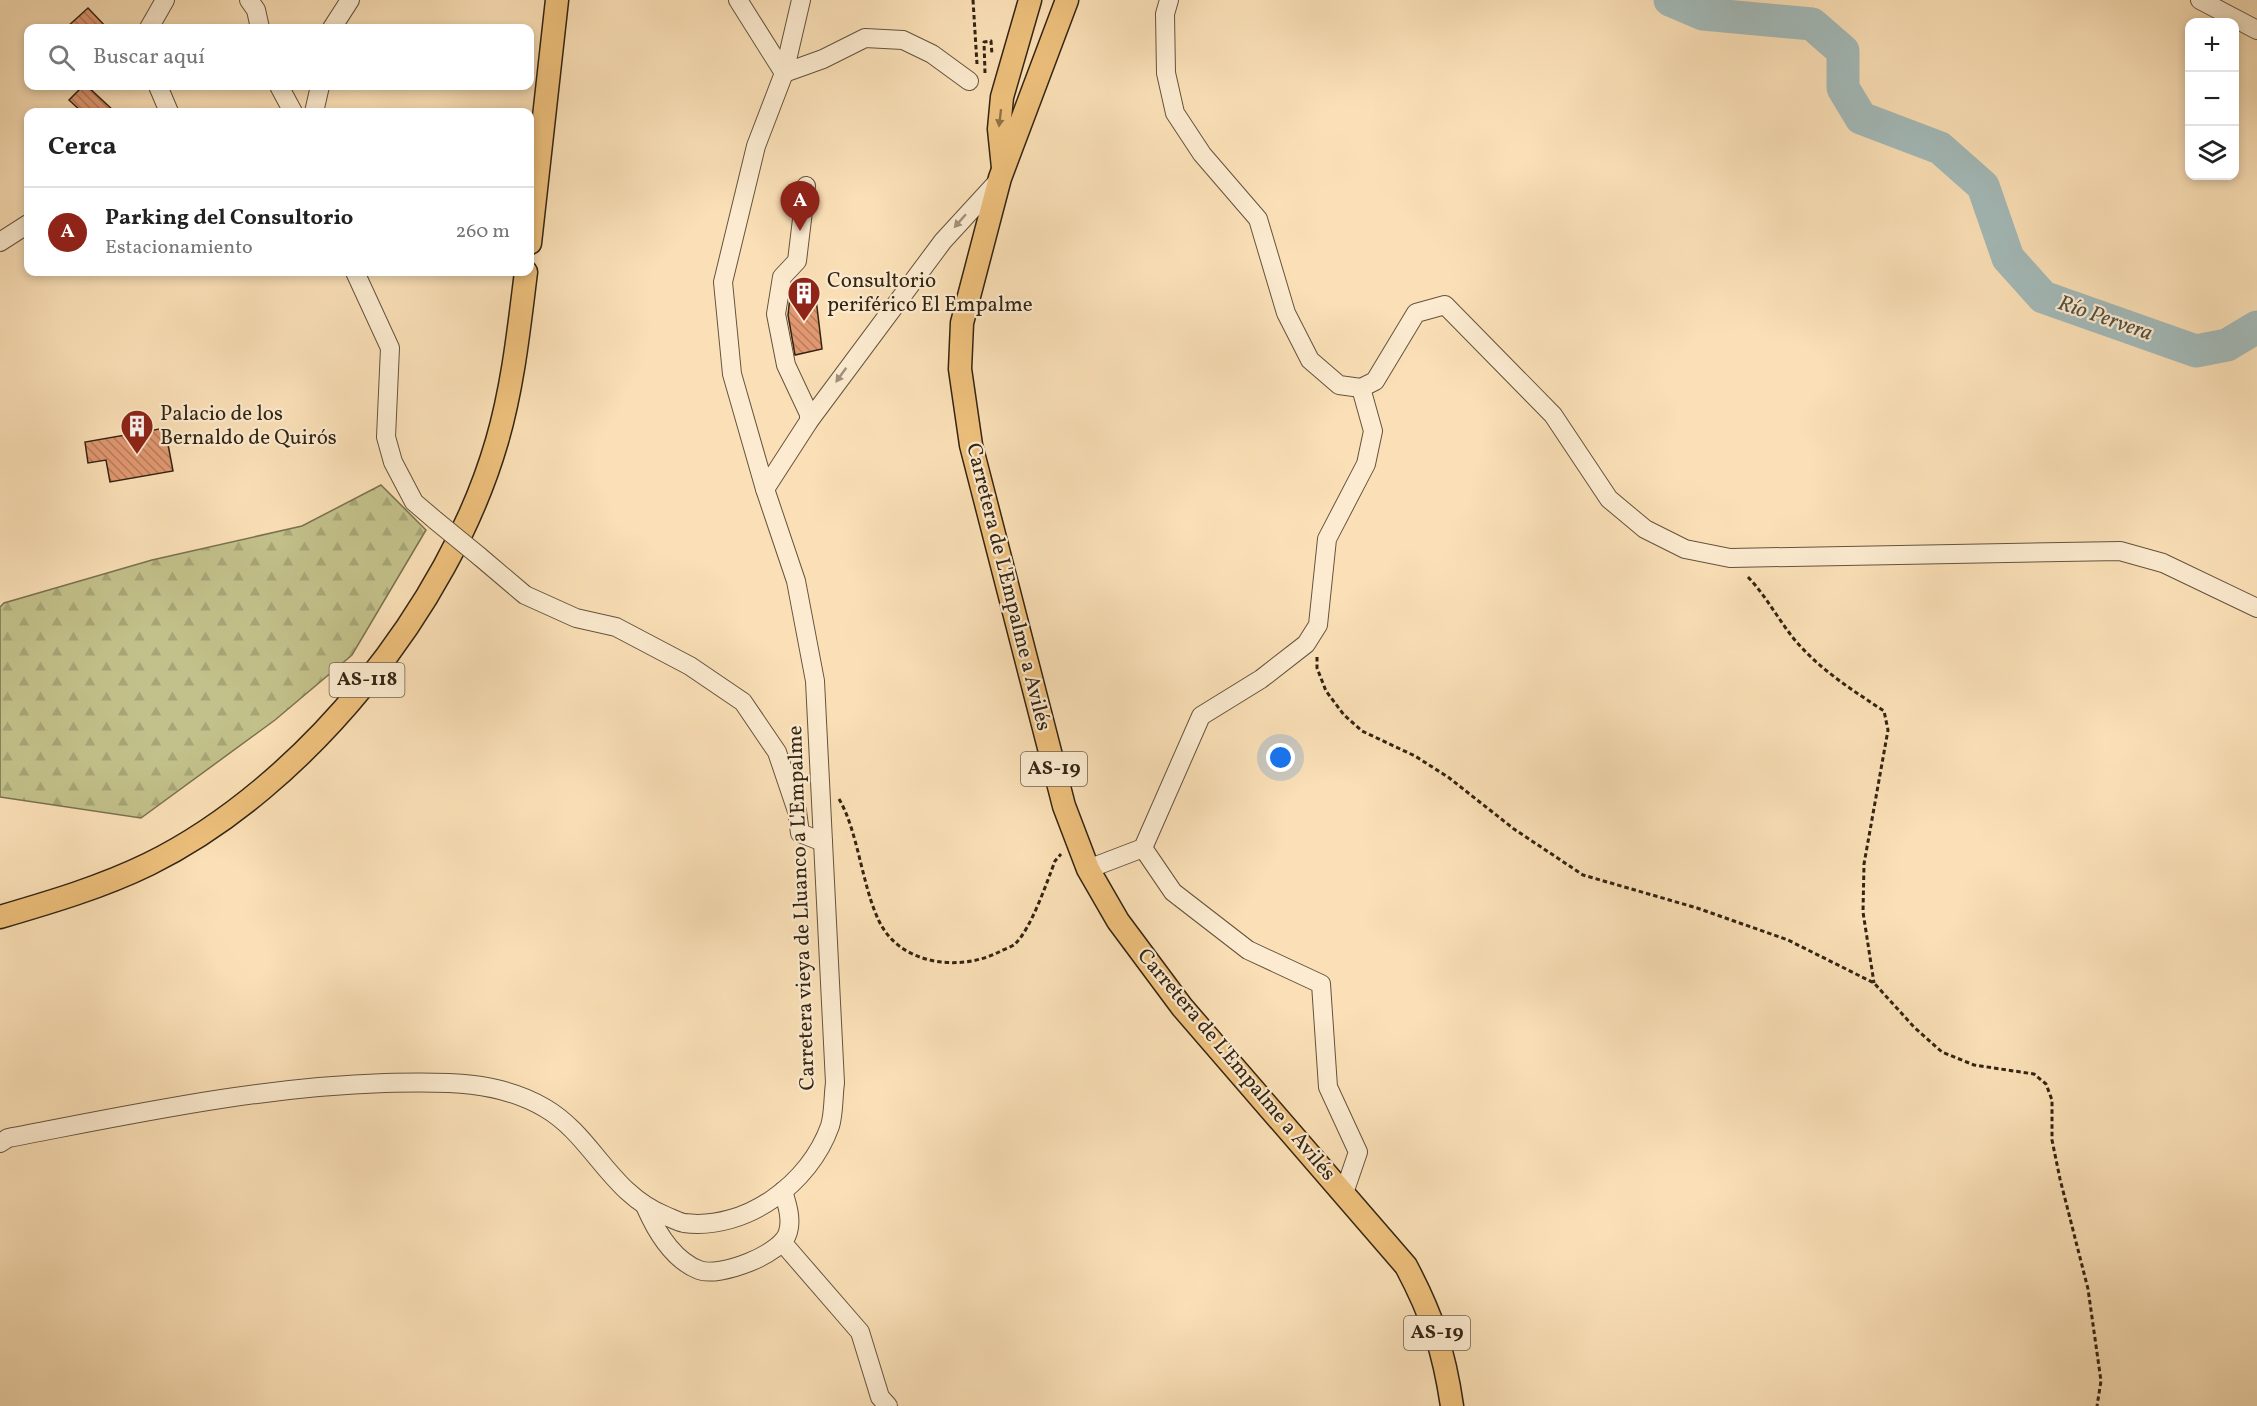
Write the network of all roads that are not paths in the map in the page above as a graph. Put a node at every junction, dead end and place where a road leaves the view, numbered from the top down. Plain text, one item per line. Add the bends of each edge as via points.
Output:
1 (165, 0) edge
2 (249, 0) edge
3 (350, 0) edge
4 (557, 0) edge
5 (738, 0) edge
6 (801, 0) edge
7 (1029, 0) edge
8 (1038, 0) edge
9 (1054, 0) edge
10 (1067, 0) edge
11 (1168, 0) edge
12 (2200, 0) edge
13 (151, 24) edge
14 (259, 24) edge
15 (335, 24) edge
16 (2257, 30) edge
17 (1020, 32) junction
18 (784, 73) junction
19 (969, 81) dead end
20 (160, 90) edge
21 (281, 90) edge
22 (319, 90) edge
23 (168, 108) edge
24 (291, 108) edge
25 (315, 108) edge
26 (1023, 122) junction
27 (1002, 175) junction
28 (806, 186) dead end
29 (534, 207) edge
30 (24, 227) edge
31 (0, 242) edge
32 (357, 276) edge
33 (526, 276) edge
34 (1361, 388) junction
35 (808, 422) junction
36 (765, 489) junction
37 (2257, 608) edge
38 (823, 842) junction
39 (1143, 848) junction
40 (1088, 869) junction
41 (0, 917) edge
42 (0, 1143) edge
43 (783, 1191) junction
44 (1344, 1193) junction
45 (646, 1208) junction
46 (782, 1242) junction
47 (888, 1406) edge
48 (1452, 1406) edge

1 - 13 street
2 - 14 street
3 - 15 street
4 - 29 main road
5 - 18 street
6 - 18 street, Carretera vieya de Lluanco a L'Empalme
7 - 17 main road
8 - 17 main road
9 - 26 main road via 1019,94
10 - 26 main road, Carretera de L'Empalme a Avilés
11 - 34 street via 1166,73 1175,113 1202,154 1258,219 1286,313 1310,360 1339,385
12 - 16 street
17 -> 27 main road via 1002,97
18 - 19 street via 865,38 903,40 933,54
18 - 36 street, Carretera vieya de Lluanco a L'Empalme via 756,146 723,282 732,374
20 - 23 street
21 - 24 street
22 - 25 street
26 - 27 main road, Carretera de L'Empalme a Avilés / AS-19
27 -> 35 street via 943,241
27 - 40 main road, Carretera de L'Empalme a Avilés / AS-19 via 962,322 963,405 1061,795
28 - 35 street via 797,261 782,277 776,314 786,365
30 - 31 street
32 - 38 street, bridge via 390,348 386,437 393,462 414,502 525,595 576,618 616,627 690,666 743,702 777,752 797,811 800,833
33 - 41 main road, AS-118 via 517,345 497,441 470,514 429,593 390,652 344,710 256,796 159,858 95,887
34 - 37 street via 1375,381 1416,314 1445,305 1553,415 1609,499 1645,529 1685,549 1730,558 2120,551 2163,563
34 - 39 street via 1373,431 1366,464 1327,539 1318,625 1306,644 1261,680 1201,716
35 - 36 street
36 - 38 street, Carretera vieya de Lluanco a L'Empalme via 796,581 815,681
38 - 43 street, Carretera vieya de Lluanco a L'Empalme via 835,1083 831,1124 816,1158
39 - 40 street
39 - 44 street via 1182,900 1248,950 1321,984 1328,1087 1358,1152
40 - 44 main road, Carretera de L'Empalme a Avilés / AS-19 via 1118,921 1182,1007
42 - 45 street, Carretera vieya de Lluanco a L'Empalme via 8,1138 264,1091 444,1082 497,1088 545,1108 577,1134 606,1172
43 - 45 street, Carretera vieya de Lluanco a L'Empalme via 729,1220 683,1223
43 - 46 street via 789,1213 788,1233
44 - 48 main road, Carretera de L'Empalme a Avilés / AS-19 via 1406,1266 1427,1306 1442,1346
45 - 46 street via 655,1228 678,1258 701,1271 744,1265
46 - 47 street via 860,1332 880,1397

